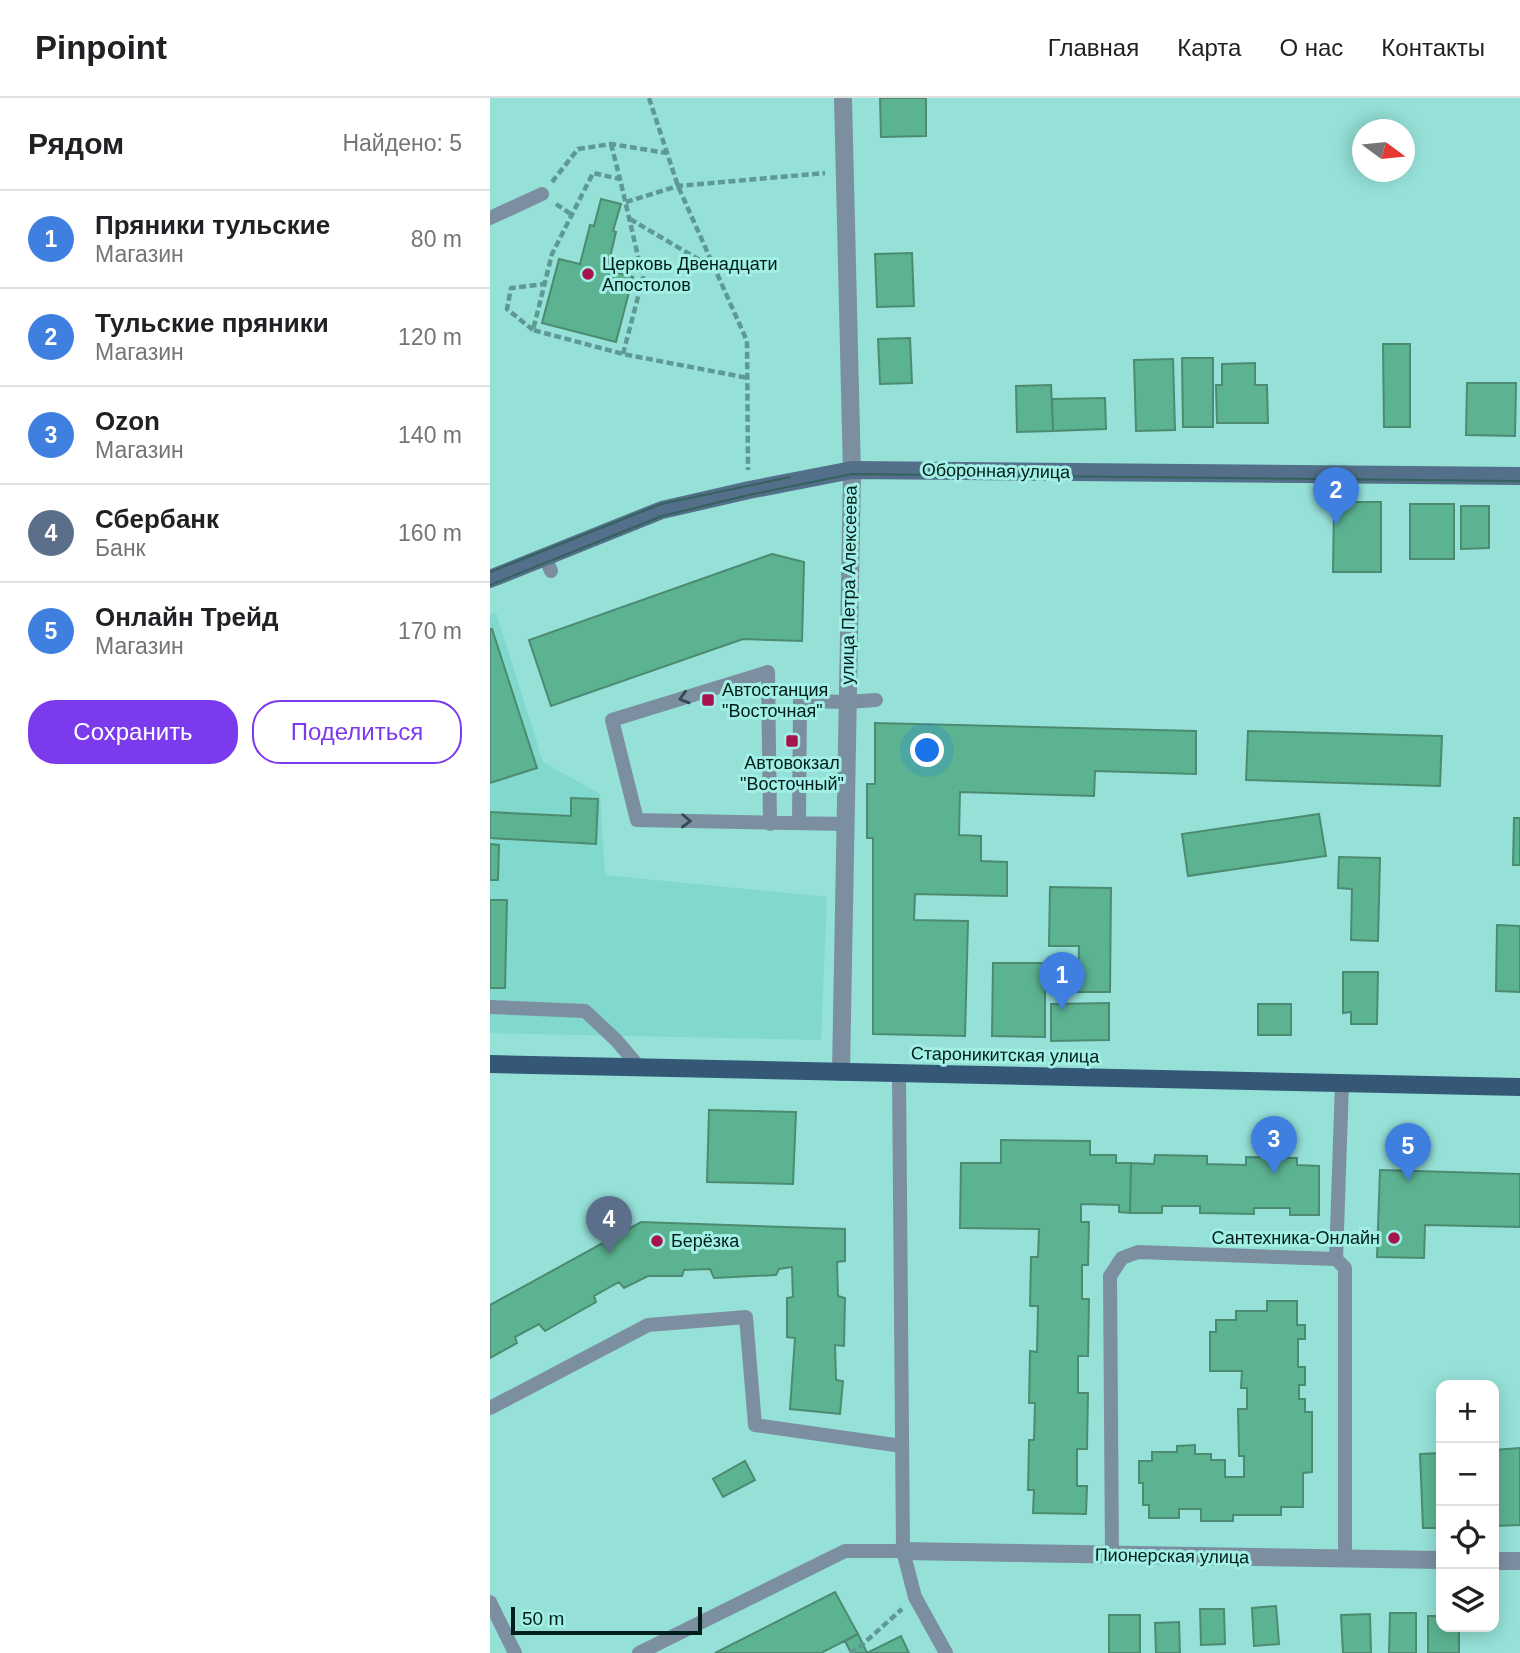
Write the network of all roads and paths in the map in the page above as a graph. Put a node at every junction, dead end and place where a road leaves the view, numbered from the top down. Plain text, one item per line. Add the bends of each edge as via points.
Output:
1 (649, 98) edge
2 (843, 98) edge
3 (611, 144) junction
4 (667, 153) junction
5 (845, 171) junction
6 (620, 179) junction
7 (678, 186) junction
8 (542, 194) joint
9 (626, 202) junction
10 (490, 218) edge
11 (630, 219) junction
12 (716, 269) junction
13 (545, 284) junction
14 (533, 330) junction
15 (623, 354) junction
16 (747, 378) junction
17 (852, 470) junction
18 (1520, 476) edge
19 (749, 490) junction
20 (490, 579) edge
21 (876, 700) dead end
22 (847, 702) junction
23 (799, 822) junction
24 (770, 824) junction
25 (845, 824) junction
26 (490, 1007) edge
27 (490, 1064) edge
28 (639, 1067) junction
29 (841, 1072) junction
30 (899, 1073) junction
31 (1342, 1083) junction
32 (1520, 1087) edge
33 (1336, 1259) junction
34 (490, 1408) edge
35 (902, 1446) junction
36 (904, 1551) junction
37 (1112, 1555) junction
38 (1345, 1559) junction
39 (1436, 1560) edge
40 (1499, 1561) edge
41 (1520, 1561) edge
42 (915, 1597) junction
43 (490, 1602) edge
44 (515, 1653) edge
45 (639, 1653) edge
46 (850, 1653) edge
47 (946, 1653) edge

1 - 4 path
2 - 5 street, улица Петра Алексеева
3 - 4 path
3 - 6 path
3 - 8 path via 578,149
4 - 7 path
5 - 7 path
5 - 17 street, улица Петра Алексеева
6 - 9 path
6 - 13 path via 593,173 552,254
7 - 9 path
7 - 12 path
8 - 10 lane
9 - 11 path
11 - 12 path
11 - 15 path via 643,278
12 - 16 path via 747,341
13 - 14 path
13 - 14 path via 511,288 506,309
14 - 15 path
15 - 16 path
16 - 19 path
17 - 18 main road, Оборонная улица
17 - 19 main road, Оборонная улица
17 - 22 street, улица Петра Алексеева
19 - 20 main road, Оборонная улица via 662,510 548,564
21 - 22 lane
22 - 23 lane via 800,701
22 - 25 street, улица Петра Алексеева
23 - 24 lane
23 - 25 lane
24 -> 24 lane via 768,672 612,720 637,820
25 - 29 street, улица Петра Алексеева
26 - 28 lane via 585,1010
27 - 28 main road, Староникитская улица
28 - 29 main road, Староникитская улица
29 - 30 main road, Староникитская улица
30 - 31 main road, Староникитская улица
30 - 35 lane
31 - 32 main road, Староникитская улица
31 - 33 lane
33 - 37 lane via 1138,1252 1122,1258 1110,1276
33 - 38 lane via 1345,1268
34 - 35 lane via 648,1325 746,1317 755,1425
35 - 36 lane
36 - 37 street, Пионерская улица
36 - 42 lane
36 - 45 lane via 845,1551
37 - 38 street, Пионерская улица
38 - 39 street, Пионерская улица
40 - 41 street
42 - 46 path
42 - 47 lane
43 - 44 lane

